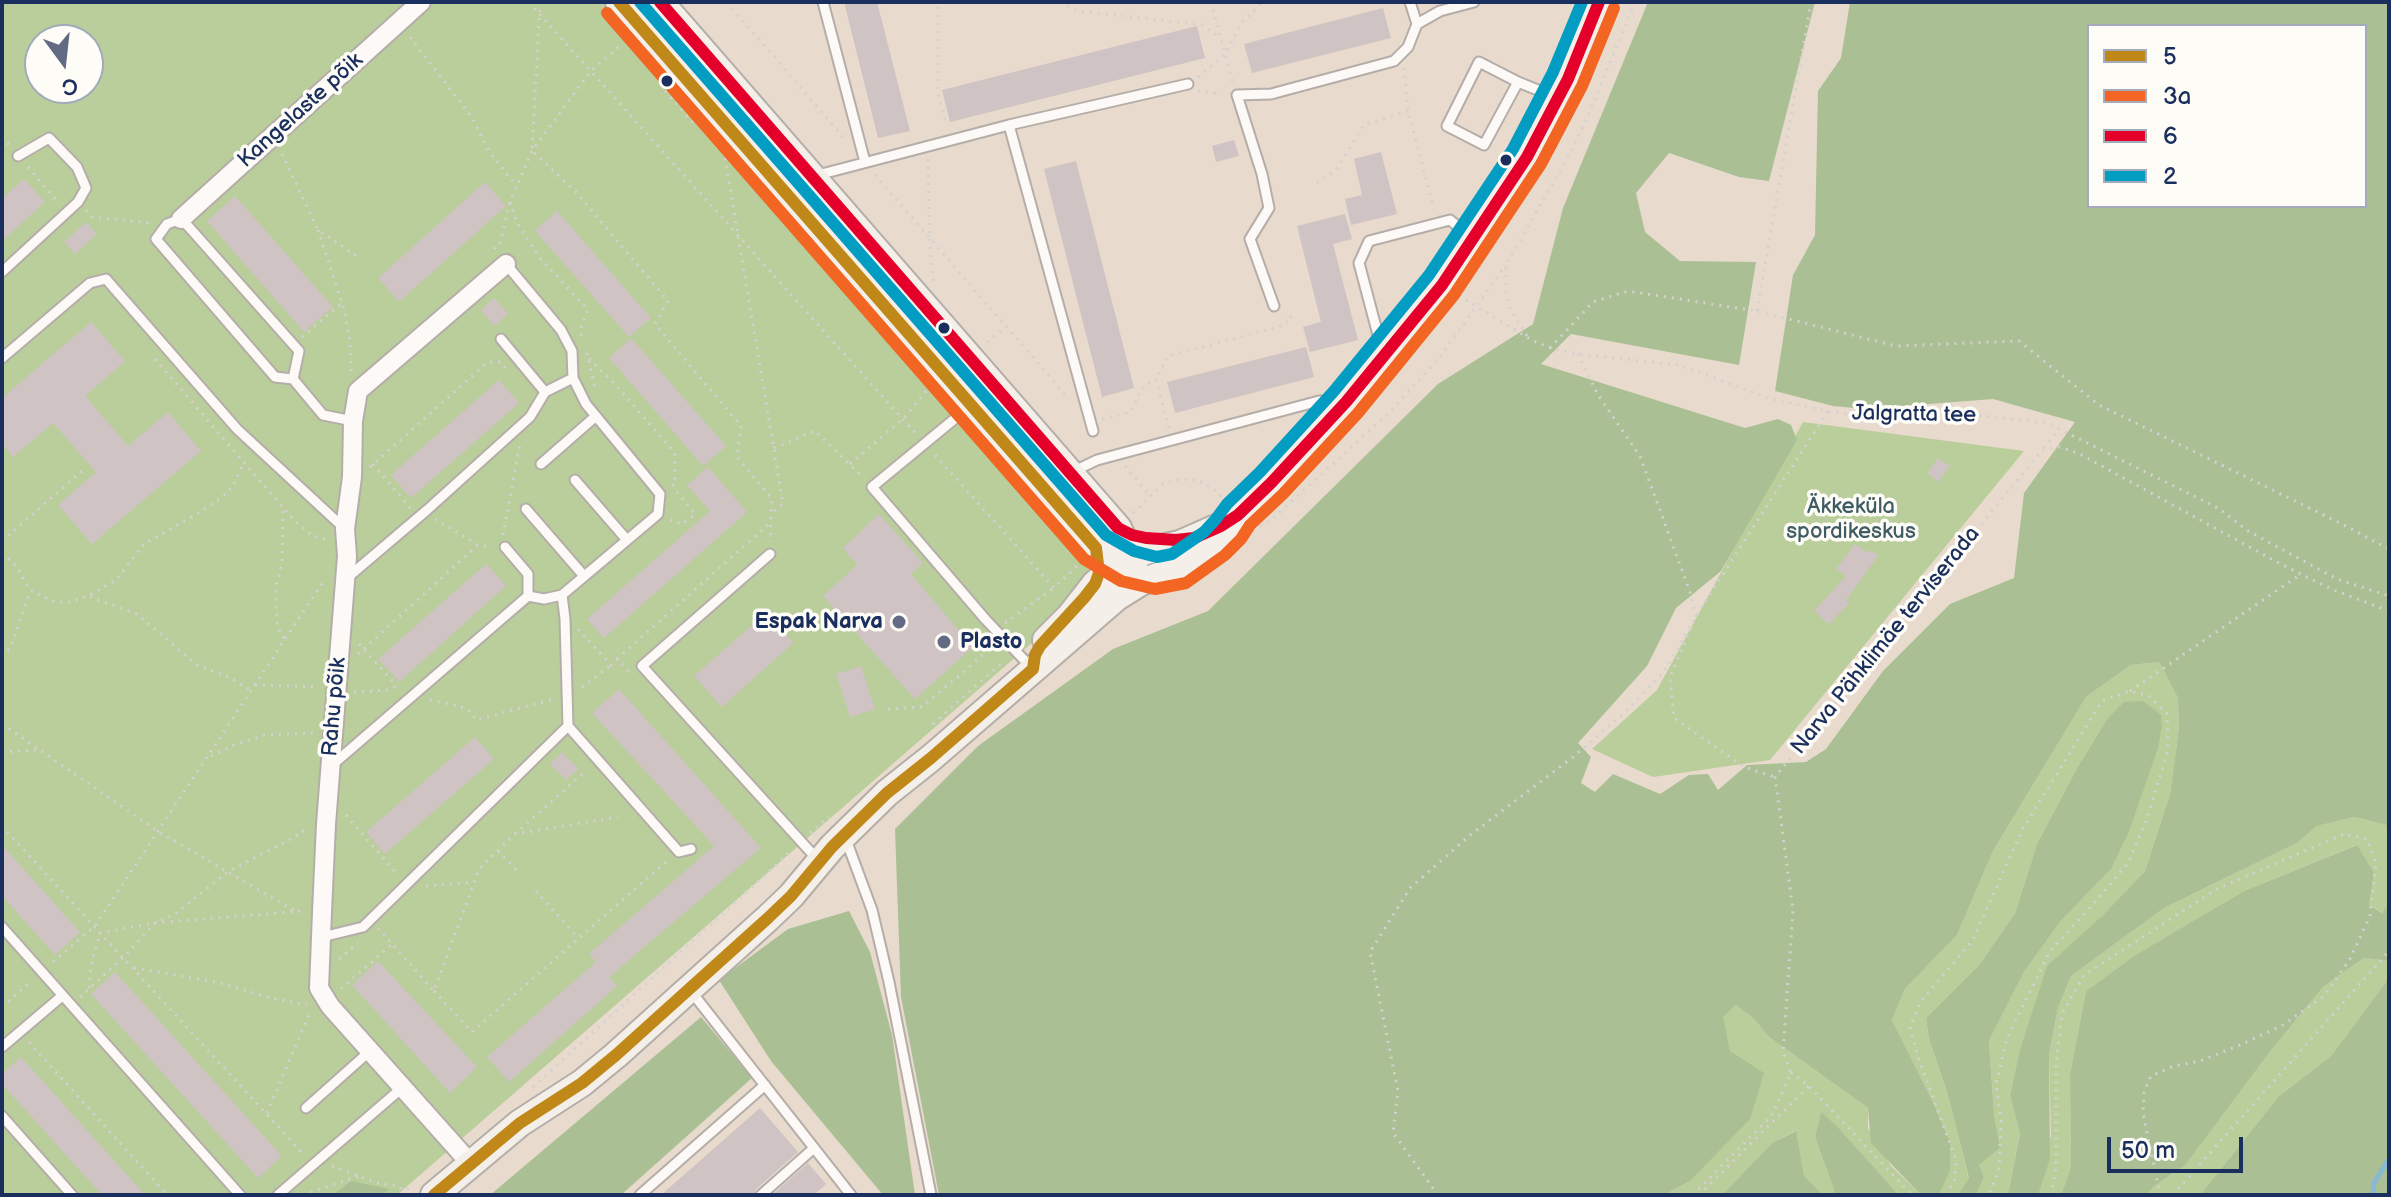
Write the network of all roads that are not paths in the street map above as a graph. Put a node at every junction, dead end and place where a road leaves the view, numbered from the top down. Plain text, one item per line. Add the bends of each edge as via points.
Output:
1 (421, 2) edge
2 (619, 2) edge
3 (660, 2) edge
4 (823, 2) edge
5 (1410, 2) edge
6 (1474, 2) edge
7 (1599, 2) edge
8 (1417, 24) junction
9 (1518, 82) junction
10 (1188, 84) road end
11 (1558, 99) junction
12 (1009, 125) junction
13 (18, 156) road end
14 (865, 162) junction
15 (811, 177) junction
16 (174, 221) junction
17 (1474, 239) junction
18 (506, 264) joint
19 (2, 272) edge
20 (1274, 306) road end
21 (501, 339) dead end
22 (1384, 357) junction
23 (2, 358) edge
24 (573, 378) junction
25 (293, 379) junction
26 (545, 392) junction
27 (1346, 402) junction
28 (971, 405) junction
29 (596, 416) junction
30 (353, 421) junction
31 (1092, 426) road end
32 (541, 464) dead end
33 (1069, 474) junction
34 (575, 480) dead end
35 (526, 509) dead end
36 (1238, 515) junction
37 (1118, 528) junction
38 (345, 529) junction
39 (1194, 538) junction
40 (627, 540) junction
41 (1096, 548) junction
42 (502, 550) road end
43 (770, 554) road end
44 (1125, 562) junction
45 (1164, 573) junction
46 (584, 576) junction
47 (344, 580) junction
48 (1106, 591) junction
49 (562, 595) junction
50 (528, 596) junction
51 (1025, 660) junction
52 (568, 726) junction
53 (331, 762) junction
54 (839, 823) junction
55 (691, 849) dead end
56 (819, 861) junction
57 (2, 927) edge
58 (322, 937) junction
59 (690, 989) junction
60 (62, 996) junction
61 (2, 1047) edge
62 (370, 1051) junction
63 (765, 1085) junction
64 (403, 1087) junction
65 (306, 1108) dead end
66 (2, 1116) edge
67 (814, 1148) junction
68 (470, 1163) junction
69 (425, 1188) edge
70 (72, 1195) edge
71 (240, 1195) edge
72 (278, 1195) edge
73 (640, 1195) edge
74 (761, 1195) edge
75 (851, 1195) edge
76 (931, 1195) edge

1 - 16 street, Kangelaste põik
2 - 28 main road
3 - 15 main road
4 - 14 lane
5 - 8 lane
6 - 8 lane
7 - 11 main road
8 - 20 lane via 1408,47 1394,61 1271,94 1237,95 1269,208 1250,239
9 - 9 lane via 1479,62 1447,126 1484,145
9 - 11 lane
10 - 12 lane
11 - 17 main road
12 - 14 lane
12 - 31 lane
13 - 19 lane via 49,138 77,167 86,188 78,202
14 - 15 lane
15 - 33 main road
16 - 25 lane via 299,351
16 - 25 lane via 156,239 275,377
17 - 22 main road
17 - 22 lane via 1450,220 1369,241 1359,263
18 - 24 lane via 561,330 572,351
18 - 30 street, Rahu põik via 358,391
21 - 26 lane
22 - 27 main road
23 - 38 lane via 90,283 106,279 237,429
24 - 26 lane
24 - 29 lane
25 - 30 lane via 323,415
26 - 47 lane via 530,417
27 - 33 lane via 1319,401 1116,454
27 - 36 main road
28 - 41 main road
28 - 51 lane via 872,487
29 - 32 lane
29 - 40 lane via 660,494 658,514
30 - 38 street, Rahu põik
33 - 37 main road
34 - 40 lane
35 - 46 lane
36 - 39 main road
36 - 45 main road via 1214,544
37 - 39 main road via 1146,538
37 - 44 main road
38 - 47 street, Rahu põik
39 - 44 main road
40 - 46 lane
41 - 44 main road
41 - 48 main road
42 - 50 lane via 528,574
43 - 56 lane via 642,666
44 - 45 main road
44 - 48 main road
45 - 48 main road
46 - 49 lane
47 - 53 street, Rahu põik
48 - 51 main road via 1070,616
49 - 50 lane
49 - 52 lane
50 - 53 lane
51 - 54 main road via 931,758
52 - 55 lane via 679,852
52 - 58 lane via 363,927
53 - 58 street, Rahu põik
54 - 56 main road
54 - 76 lane via 872,910
56 - 59 main road via 780,907
57 - 60 lane
58 - 62 street, Rahu põik via 319,988
59 - 63 lane
59 - 68 main road via 582,1083
60 - 61 lane
60 - 71 lane
62 - 64 street, Rahu põik
62 - 65 lane
63 - 67 lane
63 - 73 lane
64 - 68 street, Rahu põik
64 - 72 lane
66 - 70 lane
67 - 74 lane
67 - 75 lane
68 - 69 main road

